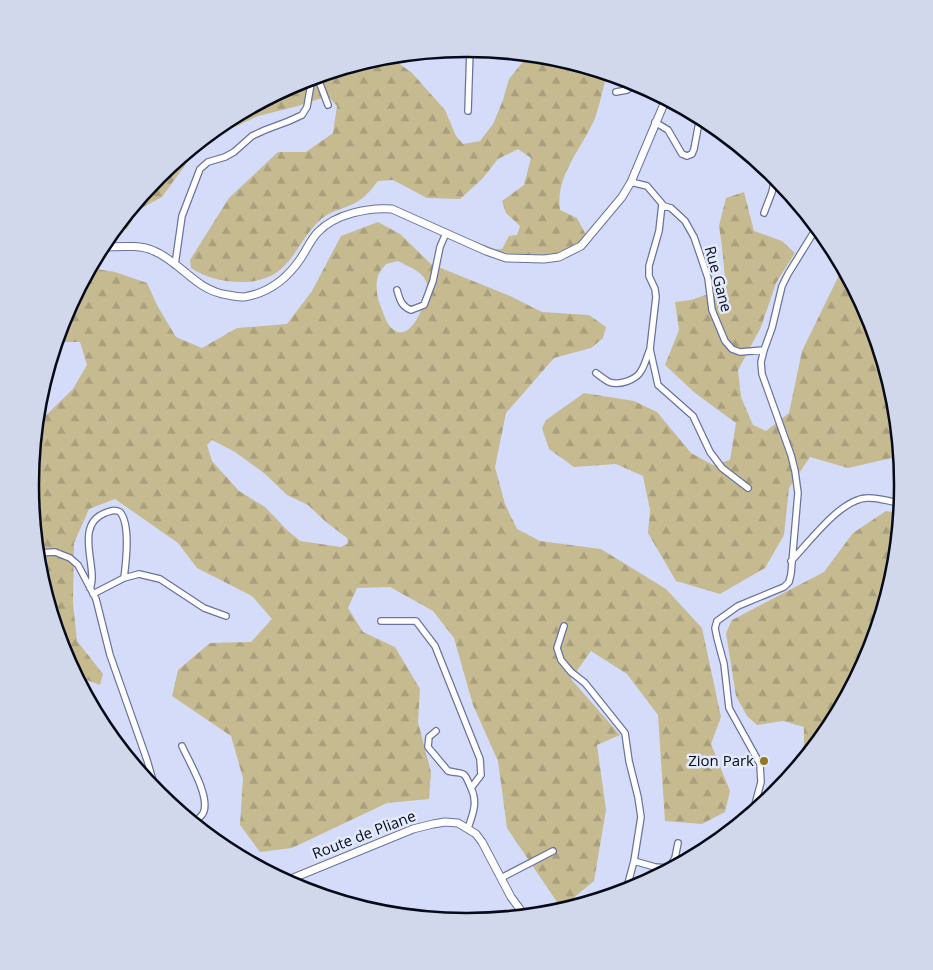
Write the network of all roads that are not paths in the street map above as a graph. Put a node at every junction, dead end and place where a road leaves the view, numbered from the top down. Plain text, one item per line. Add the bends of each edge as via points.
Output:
1 (470, 57) edge
2 (320, 83) edge
3 (310, 87) edge
4 (628, 89) edge
5 (616, 92) dead end
6 (328, 104) dead end
7 (663, 105) edge
8 (468, 111) dead end
9 (656, 122) junction
10 (698, 126) edge
11 (631, 182) junction
12 (773, 187) edge
13 (662, 204) junction
14 (764, 213) dead end
15 (446, 233) junction
16 (813, 234) edge
17 (111, 247) edge
18 (175, 266) junction
19 (397, 290) dead end
20 (650, 349) junction
21 (764, 350) junction
22 (596, 373) dead end
23 (748, 488) dead end
24 (893, 501) edge
25 (44, 553) edge
26 (791, 561) junction
27 (124, 578) junction
28 (91, 591) junction
29 (226, 616) dead end
30 (381, 621) dead end
31 (564, 626) dead end
32 (436, 731) dead end
33 (182, 746) dead end
34 (151, 773) edge
35 (472, 788) junction
36 (756, 800) edge
37 (199, 818) edge
38 (468, 828) junction
39 (678, 843) dead end
40 (553, 851) dead end
41 (675, 858) edge
42 (634, 861) junction
43 (659, 867) edge
44 (296, 877) edge
45 (501, 878) junction
46 (629, 880) edge
47 (520, 909) edge

1 - 8 street
2 - 6 street
3 - 18 street via 302,115 252,136 234,152 208,162 200,169 182,216
4 - 5 street
7 - 9 street
9 - 10 street via 668,130 682,154 687,156 694,149
9 - 11 street
11 - 13 street, Rue Gane via 647,186
11 - 15 street via 589,238 559,257 506,258
12 - 14 street
13 - 20 street via 659,231 649,266 656,297
13 - 21 street, Rue Gane via 685,221 694,237 708,278 712,310 725,341 740,352
15 - 18 street via 392,208 377,208 342,217 317,232 283,279 268,290 242,297 219,294 198,284
15 - 19 street via 424,305 411,310 404,307
16 - 21 street via 782,286
17 - 18 street via 153,250
20 - 22 street via 641,372 628,380 616,384
20 - 23 street via 658,386 693,416 710,452 722,468
21 - 26 street via 762,374 791,456 798,493
24 - 26 street via 876,498 853,501 818,530
25 - 28 street via 55,552 70,558 78,565
26 - 36 street via 789,582 784,587 738,606 717,621 715,628 724,664 729,708 760,764 761,782
27 - 28 street
27 - 28 street via 125,520 120,512 114,510 98,516 90,530
27 - 29 street via 139,574 160,579 204,608
28 - 34 street
30 - 35 street via 416,622 435,646 480,759 480,775
31 - 42 street via 557,648 560,660 585,683 625,733 642,817
32 - 35 street via 429,738 428,747 450,772 465,774
33 - 37 street via 204,794 204,810
35 - 38 street via 475,807
38 - 44 street, Route de Pliane via 445,822 413,829
38 - 45 street via 482,842
39 - 41 street
40 - 45 street
42 - 43 street
42 - 46 street
45 - 47 street

